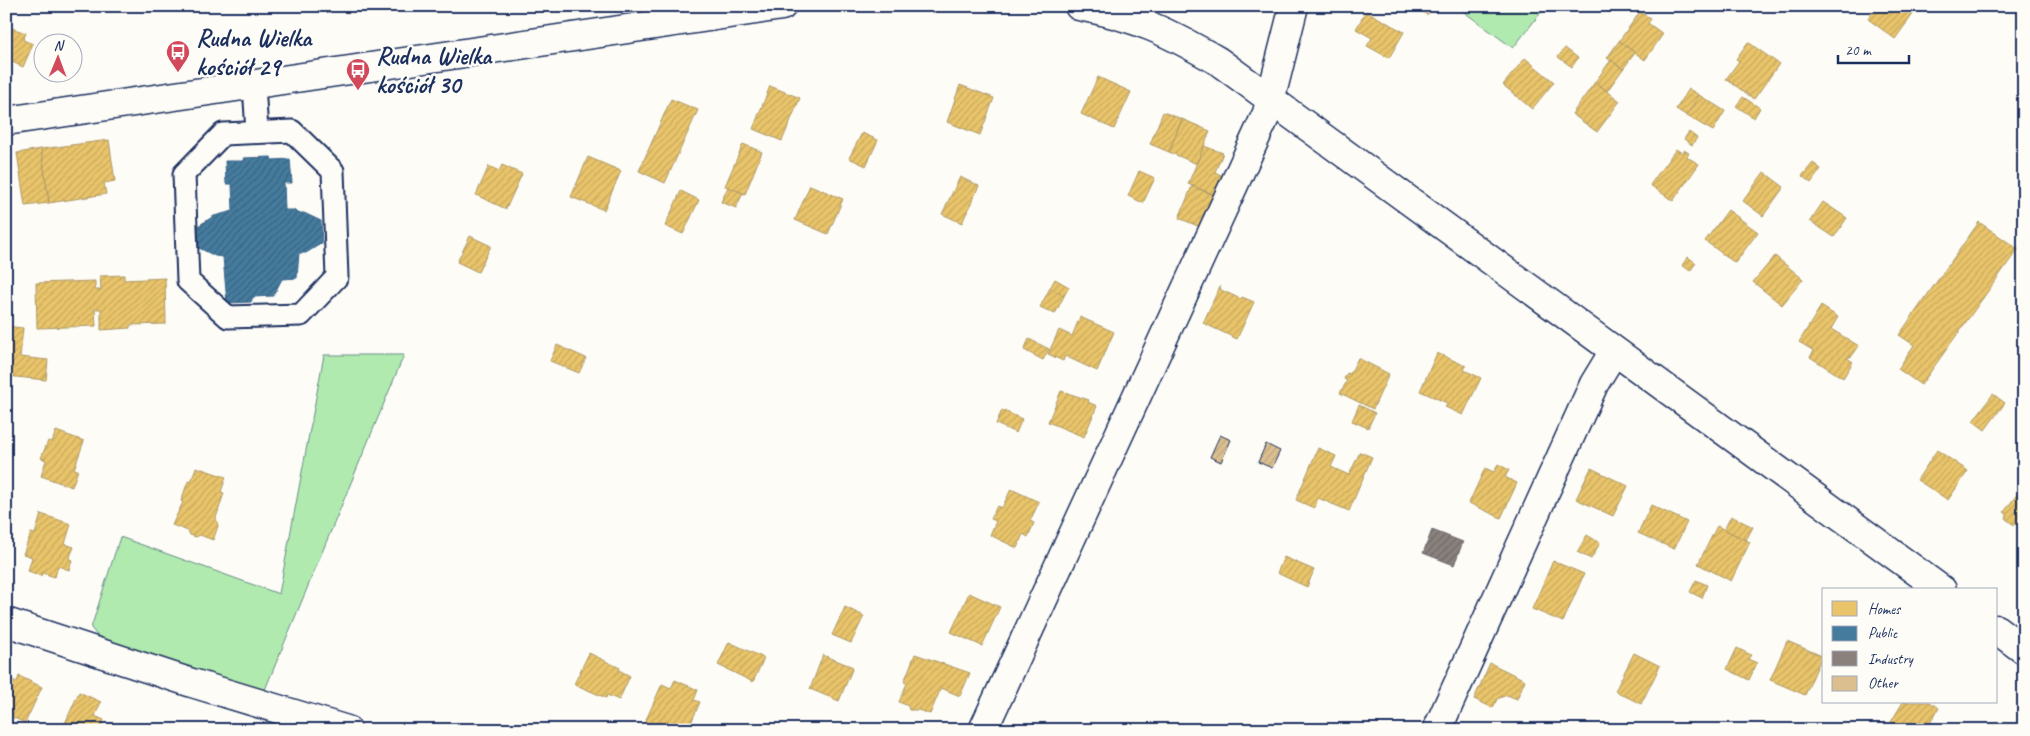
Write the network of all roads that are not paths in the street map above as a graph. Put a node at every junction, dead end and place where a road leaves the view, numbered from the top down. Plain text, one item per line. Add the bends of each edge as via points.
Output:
1 (782, 6) edge
2 (1079, 6) edge
3 (1294, 6) edge
4 (254, 85) junction
5 (1272, 99) junction
6 (6, 121) edge
7 (257, 132) junction
8 (1614, 351) junction
9 (1939, 588) edge
10 (6, 622) edge
11 (1998, 630) edge
12 (2024, 650) edge
13 (347, 730) edge
14 (983, 730) edge
15 (1437, 730) edge

1 - 4 street
2 - 5 street via 1144,22 1174,36 1218,61
3 - 5 street
4 - 6 street
4 - 7 street
5 - 8 street
5 - 14 street
7 - 7 street via 223,134 184,174 188,281 228,318 301,315 337,277 333,171 292,131
8 - 9 street
8 - 15 street via 1590,392
10 - 13 street
11 - 12 street

